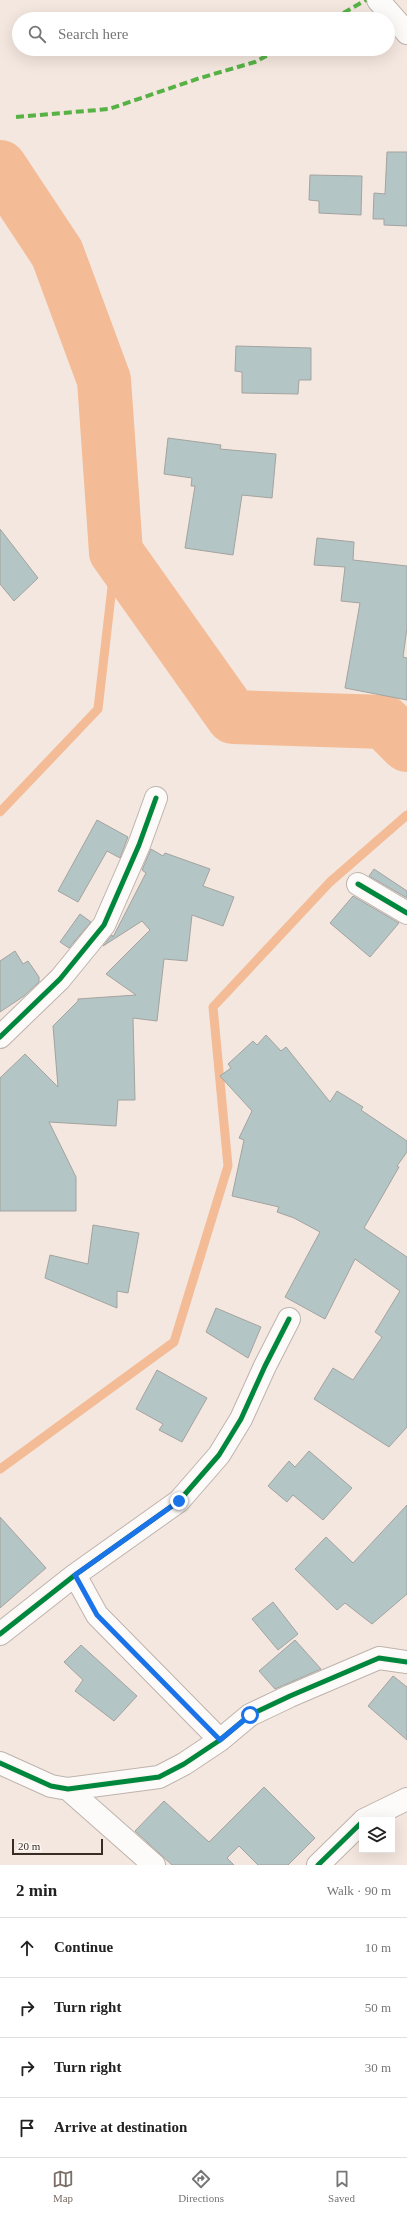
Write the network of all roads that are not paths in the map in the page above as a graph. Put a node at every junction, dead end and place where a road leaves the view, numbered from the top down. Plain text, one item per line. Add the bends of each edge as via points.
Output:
1 (378, 0) edge
2 (389, 12) edge
3 (395, 19) edge
4 (407, 33) edge
5 (156, 798) dead end
6 (358, 884) dead end
7 (407, 913) edge
8 (0, 1037) edge
9 (289, 1319) dead end
10 (75, 1575) junction
11 (0, 1634) edge
12 (407, 1662) edge
13 (220, 1740) junction
14 (0, 1763) edge
15 (68, 1789) junction
16 (407, 1799) edge
17 (371, 1817) edge
18 (359, 1825) edge
19 (154, 1865) edge
20 (318, 1865) edge

1 - 2 street
3 - 4 street
5 - 8 street via 104,925 60,979
6 - 7 street
9 - 10 street via 241,1419 219,1455 179,1501
10 - 11 street
10 - 13 street via 97,1615
12 - 13 street via 379,1658 250,1715
13 - 15 street via 159,1777
14 - 15 street via 51,1786
15 - 19 street
16 - 17 street
18 - 20 street

